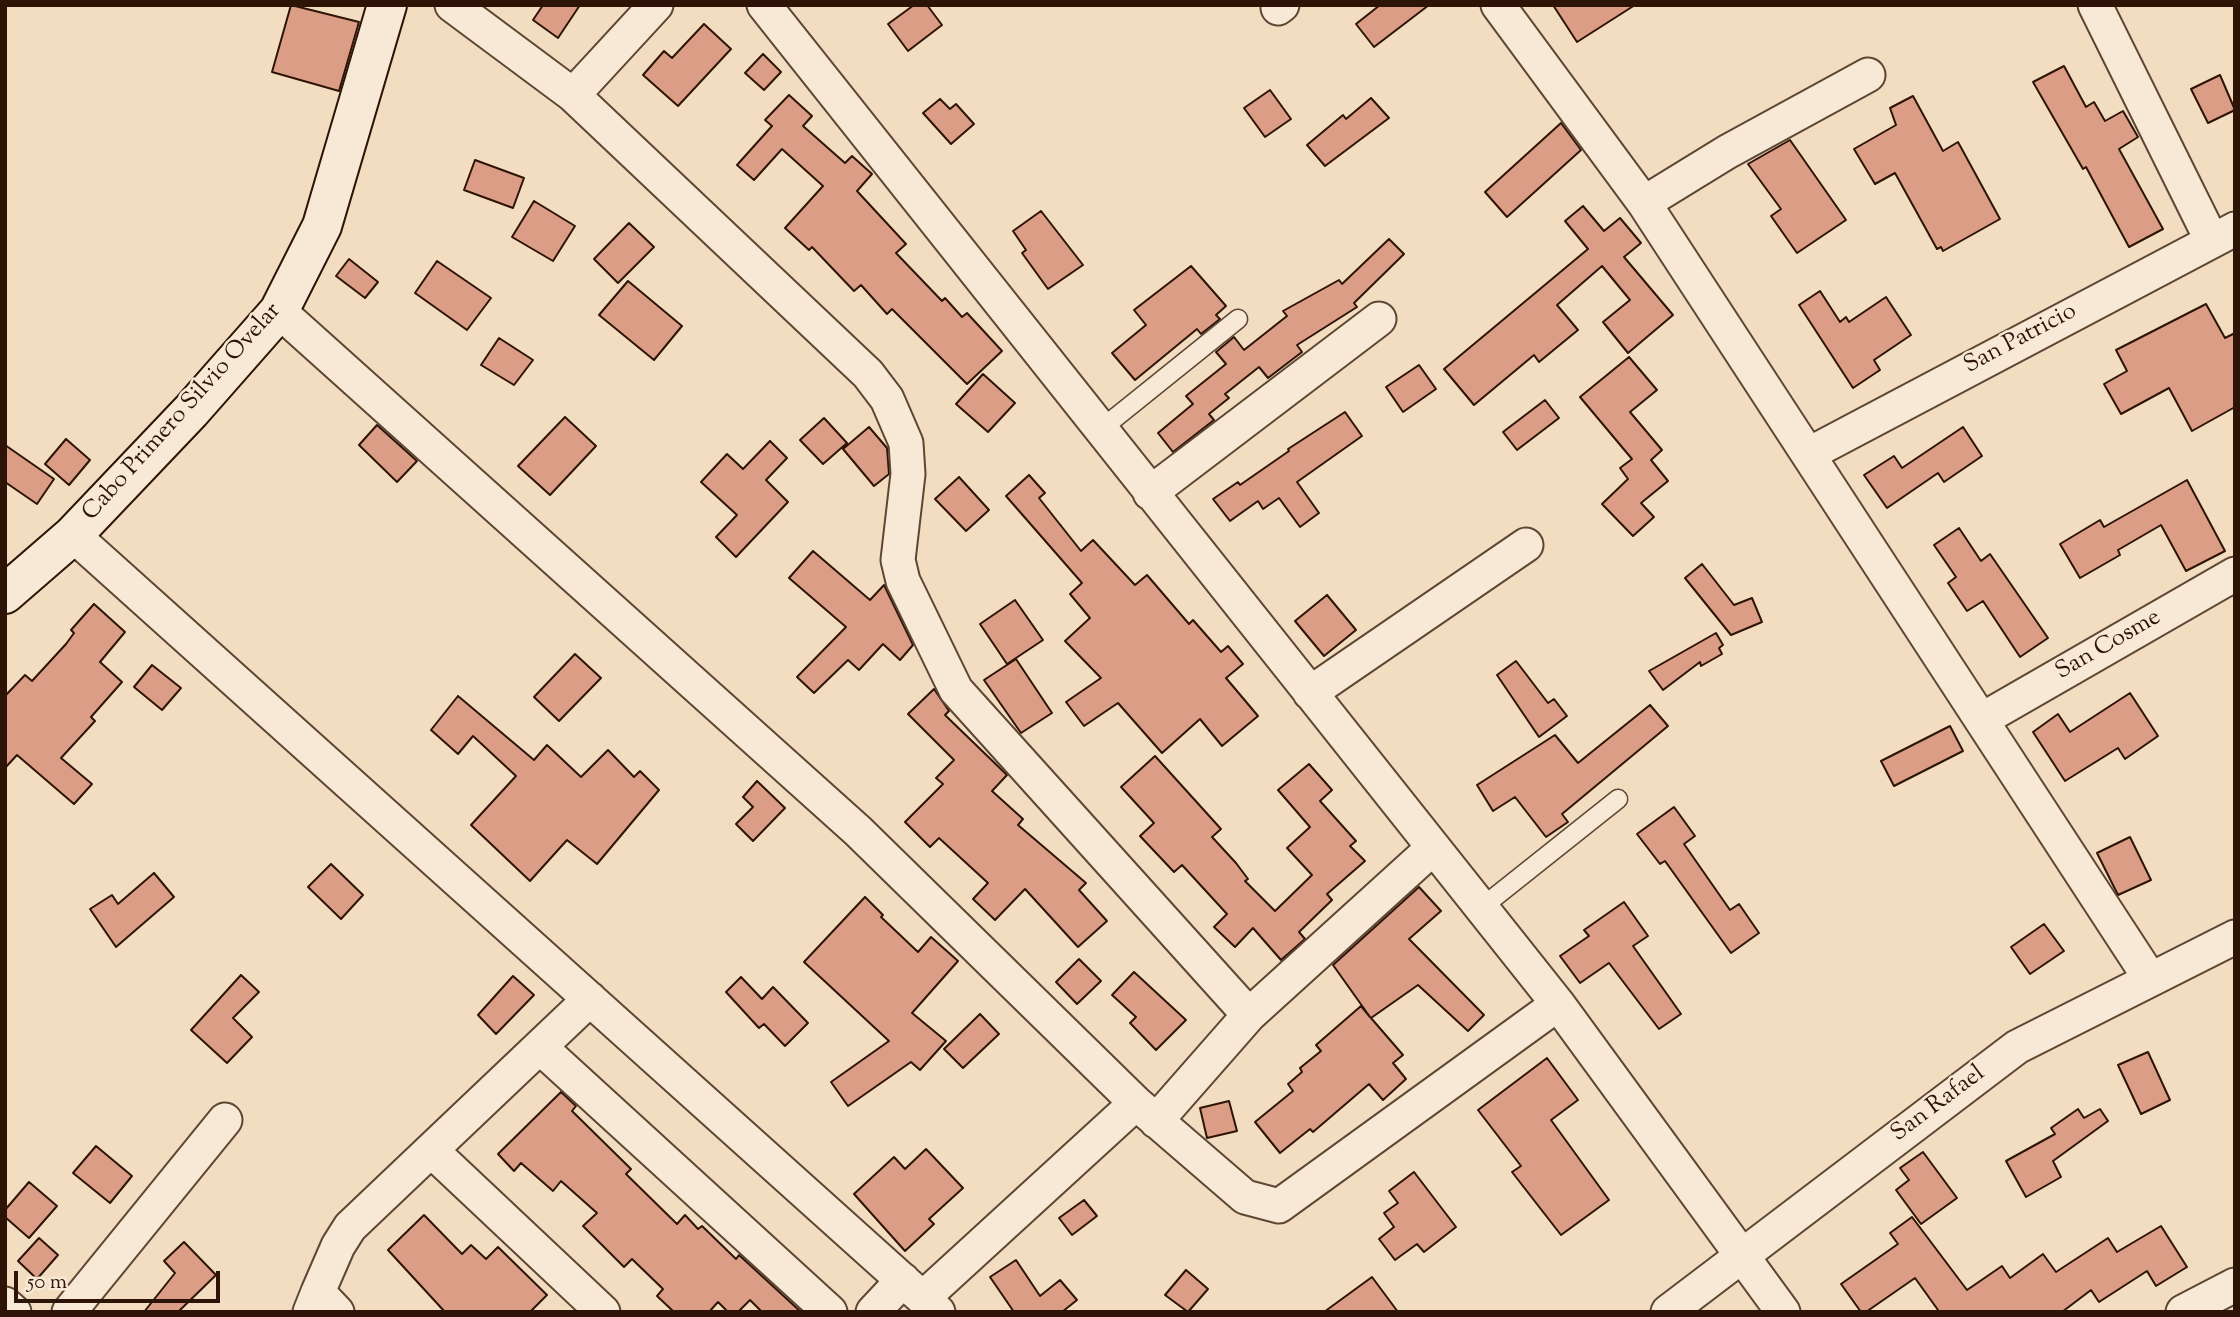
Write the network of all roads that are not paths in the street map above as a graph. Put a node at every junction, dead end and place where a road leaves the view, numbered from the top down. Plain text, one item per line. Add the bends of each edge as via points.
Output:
1 (387, 5) edge
2 (452, 5) edge
3 (656, 5) edge
4 (764, 5) edge
5 (1498, 5) edge
6 (2095, 5) edge
7 (1868, 75) dead end
8 (573, 95) junction
9 (1644, 204) junction
10 (2223, 234) edge
11 (279, 311) junction
12 (1378, 318) dead end
13 (1238, 319) dead end
14 (1100, 430) junction
15 (1809, 454) junction
16 (1150, 493) junction
17 (73, 536) junction
18 (1526, 545) dead end
19 (2235, 574) edge
20 (5, 594) edge
21 (1310, 693) junction
22 (1983, 719) junction
23 (1618, 799) dead end
24 (1433, 848) junction
25 (1481, 908) junction
26 (2235, 937) edge
27 (2149, 977) junction
28 (590, 999) junction
29 (1558, 1004) junction
30 (1249, 1015) junction
31 (541, 1048) junction
32 (1146, 1112) junction
33 (225, 1120) dead end
34 (432, 1151) junction
35 (1741, 1256) junction
36 (2235, 1285) edge
37 (922, 1297) edge
38 (5, 1304) edge
39 (321, 1305) edge
40 (14, 1312) edge
41 (69, 1312) edge
42 (603, 1312) edge
43 (830, 1312) edge
44 (873, 1312) edge
45 (1668, 1312) edge
46 (1783, 1312) edge
47 (2183, 1312) edge

1 - 11 main road, Cabo Primero Silvio Ovelar via 322,226
2 - 8 street
3 - 8 street
4 - 14 street
5 - 9 street
6 - 10 street
7 - 9 street via 1727,152
8 - 30 street via 867,374 887,399 906,443 908,474 898,559 903,582 956,690
9 - 15 street
10 - 15 street, San Patricio
11 - 17 main road, Cabo Primero Silvio Ovelar
11 - 32 street via 858,831
12 - 16 street
13 - 14 lane
14 - 16 street
15 - 22 street
16 - 21 street
17 - 20 main road, Cabo Primero Silvio Ovelar
17 - 28 street
18 - 21 street
19 - 22 street, San Cosme
21 - 24 street
22 - 27 street
23 - 25 lane
24 - 25 street
24 - 30 street
25 - 29 street
26 - 27 street, San Rafael
27 - 35 street, San Rafael via 2017,1047
28 - 31 street
28 - 37 street
29 - 32 street via 1279,1206 1245,1197
29 - 35 street
30 - 32 street
31 - 34 street
31 - 43 street
32 - 37 street
33 - 41 street
34 - 39 street via 350,1227 338,1246
34 - 42 street
35 - 45 street, San Rafael
35 - 46 street
36 - 47 street
37 - 44 street
38 - 40 street

